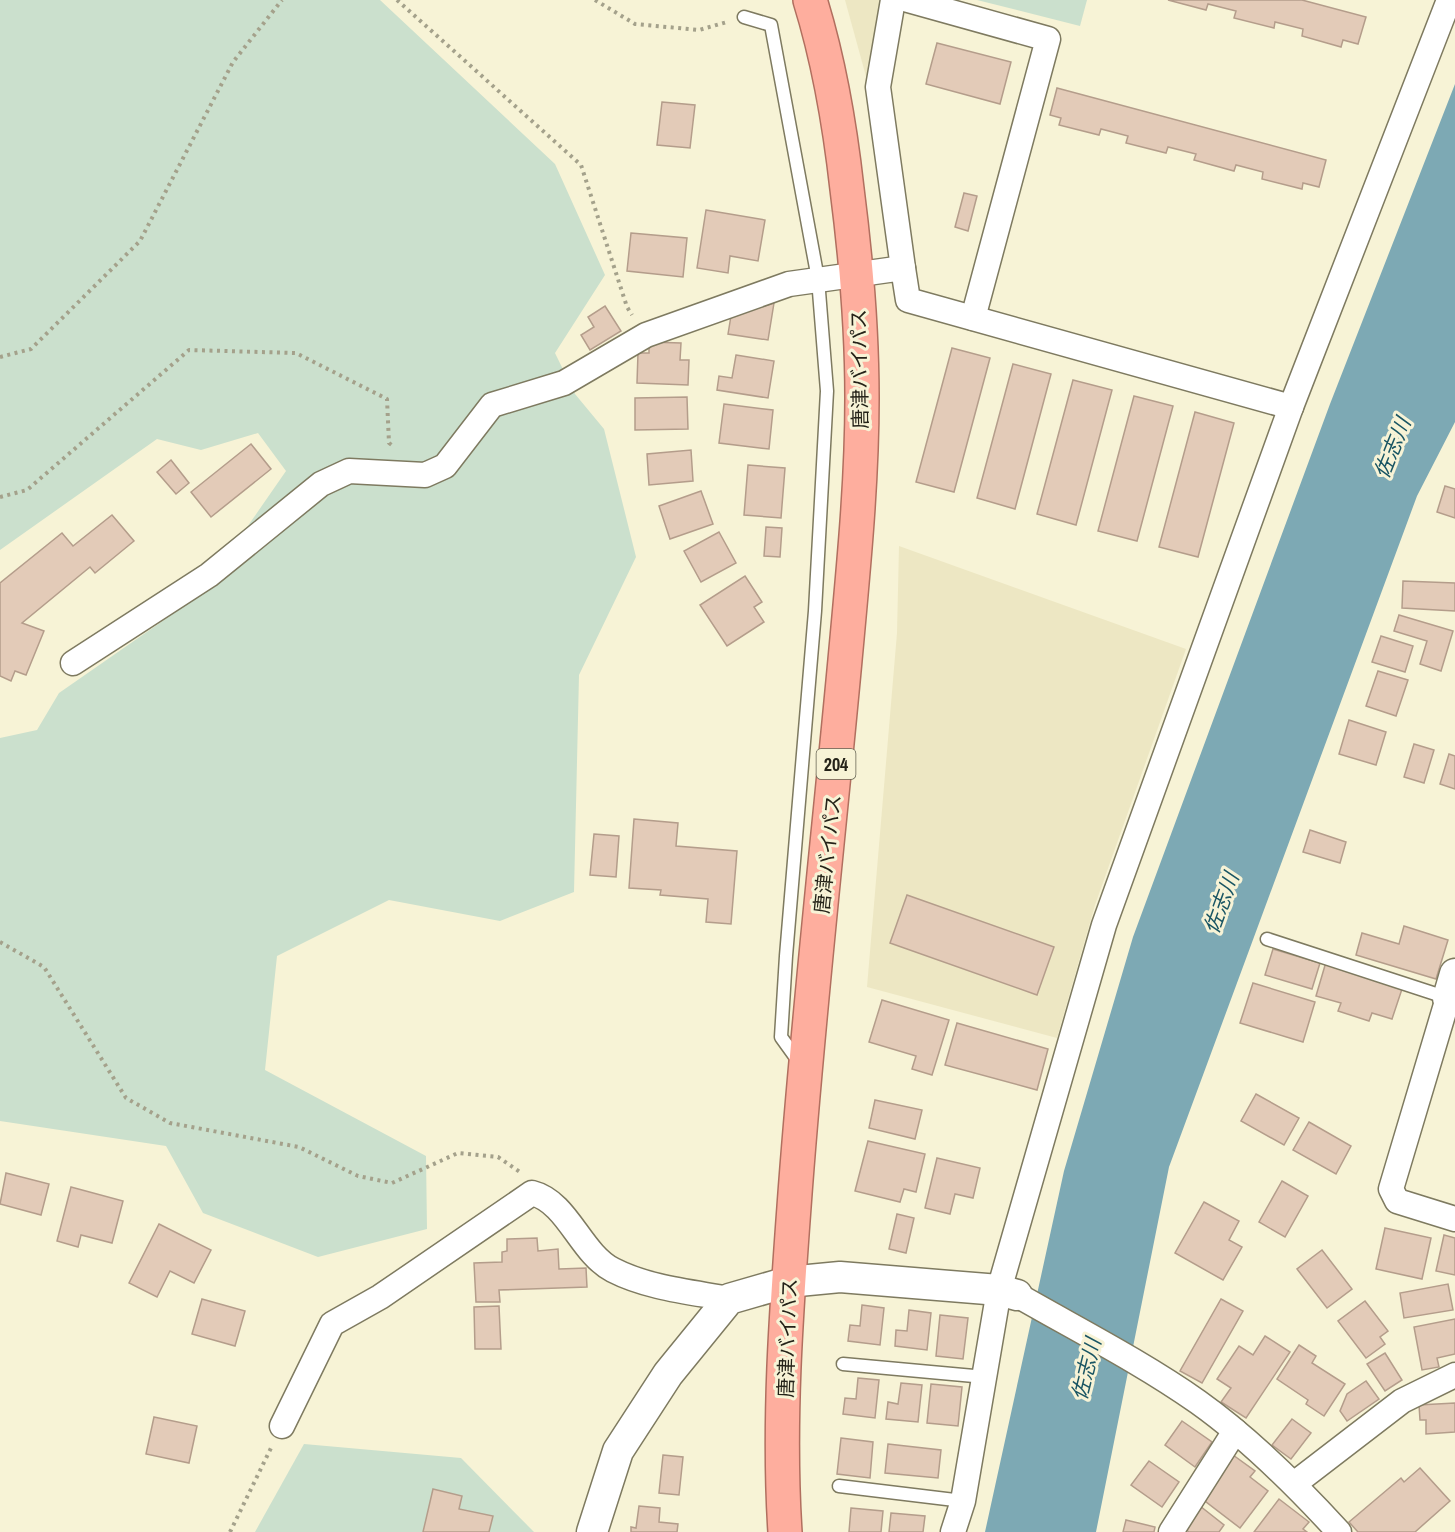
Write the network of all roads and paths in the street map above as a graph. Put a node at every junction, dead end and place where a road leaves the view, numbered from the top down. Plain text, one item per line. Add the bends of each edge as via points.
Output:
1 (282, 0) edge
2 (397, 0) edge
3 (595, 0) edge
4 (810, 0) edge
5 (892, 0) edge
6 (908, 0) edge
7 (1449, 0) edge
8 (744, 17) joint
9 (903, 268) junction
10 (857, 273) junction
11 (818, 279) junction
12 (973, 318) junction
13 (646, 335) junction
14 (0, 357) edge
15 (1291, 407) junction
16 (425, 475) junction
17 (0, 497) edge
18 (73, 663) dead end
19 (1267, 939) dead end
20 (0, 942) edge
21 (1451, 986) edge
22 (803, 1068) junction
23 (532, 1193) junction
24 (1455, 1219) edge
25 (788, 1282) junction
26 (1008, 1293) junction
27 (729, 1299) junction
28 (843, 1364) dead end
29 (1455, 1375) edge
30 (985, 1377) junction
31 (282, 1426) joint
32 (1235, 1431) junction
33 (1294, 1484) junction
34 (839, 1486) dead end
35 (963, 1501) junction
36 (230, 1532) edge
37 (592, 1532) edge
38 (785, 1532) edge
39 (953, 1532) edge
40 (1171, 1532) edge
41 (1339, 1532) edge

1 - 14 path via 233,62 140,241 31,349
2 - 13 path via 581,165 627,308
3 - 8 path via 635,24 699,30
4 - 10 highway, 唐津バイパス / 204 via 842,143
5 - 9 street via 878,87
6 - 12 street via 1048,39
7 - 15 street
8 - 11 lane via 771,25
9 - 10 street
9 - 12 street via 908,300
10 - 11 street
10 - 22 highway, 唐津バイパス / 204 via 862,397 855,550
11 - 13 street via 789,284
11 - 22 lane via 827,392 815,611 781,1037
12 - 15 street
13 - 16 street via 564,383 492,405 445,466
15 - 26 street via 1104,925
16 - 17 path via 389,442 387,399 296,353 189,350 27,490
16 - 18 street via 349,471 321,484 209,575
19 - 21 lane
20 - 23 path via 44,967 126,1098 170,1122 298,1147 358,1176 392,1183 458,1153 498,1156 527,1176
21 - 24 street via 1391,1188 1397,1201
22 - 25 highway, 唐津バイパス / 204
23 - 27 street via 546,1197 594,1255 613,1270 668,1288
23 - 31 street via 380,1297 332,1324
25 - 26 street via 840,1277
25 - 27 street
25 - 38 highway, 唐津バイパス / 204 via 782,1478
26 - 30 street
26 - 32 street via 1148,1369
27 - 37 street via 668,1374 618,1451
28 - 30 lane
29 - 33 street via 1402,1401
30 - 35 street
31 - 36 path
32 - 33 street
32 - 40 street
33 - 41 street
34 - 35 lane
35 - 39 street

